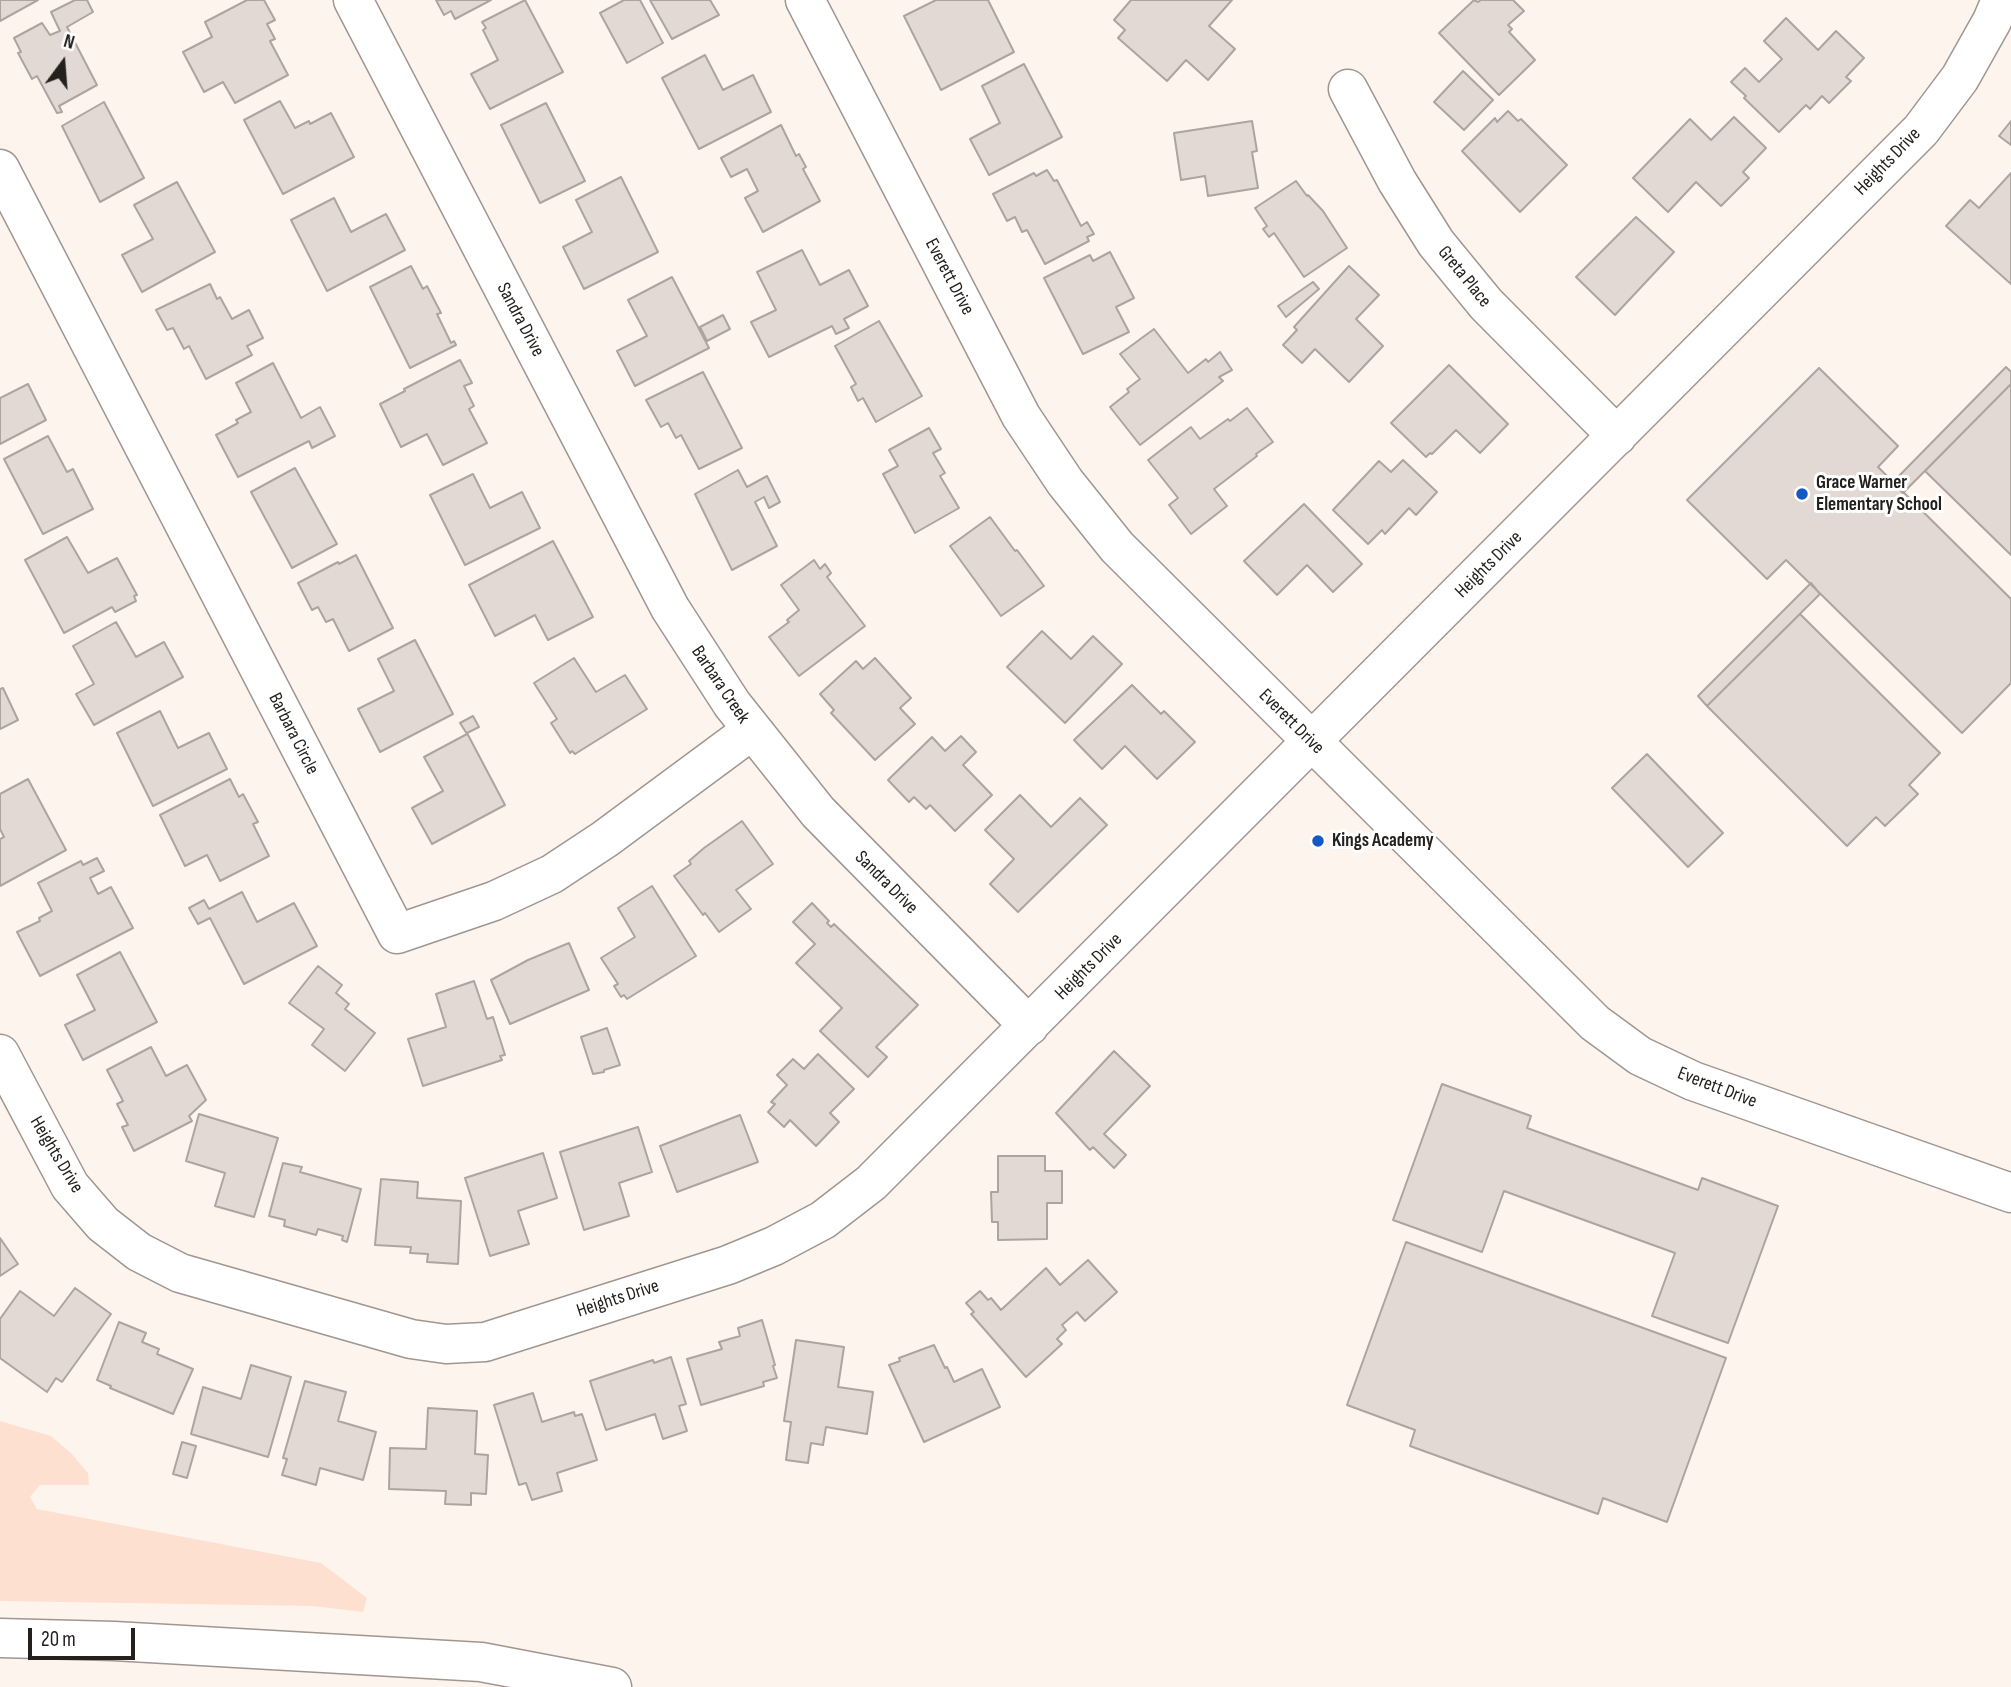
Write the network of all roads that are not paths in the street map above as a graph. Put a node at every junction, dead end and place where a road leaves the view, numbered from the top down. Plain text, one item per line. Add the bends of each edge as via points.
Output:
1 (353, 0) edge
2 (805, 0) edge
3 (2001, 0) edge
4 (1348, 89) dead end
5 (0, 169) edge
6 (1617, 436) junction
7 (690, 639) joint
8 (751, 731) junction
9 (1312, 743) junction
10 (1029, 1026) junction
11 (0, 1054) edge
12 (2011, 1193) edge
13 (0, 1638) edge
14 (612, 1687) edge

1 - 7 main road, Sandra Drive
2 - 9 main road, Everett Drive via 1021,416 1065,482 1117,547
3 - 6 main road, Heights Drive via 1960,78 1921,130
4 - 6 main road, Greta Place via 1436,243 1486,304
5 - 8 main road, Barbara Circle via 397,933 494,901 552,874
6 - 9 main road, Heights Drive
7 - 8 main road, Barbara Creek
8 - 10 main road, Sandra Drive via 842,838
9 - 10 main road, Heights Drive
9 - 12 main road, Everett Drive via 1595,1023 1640,1056 1693,1081
10 - 11 main road, Heights Drive via 871,1183 823,1220 727,1265 485,1342 446,1344 411,1339 180,1273 139,1252 103,1224 70,1186
13 - 14 main road via 481,1662

